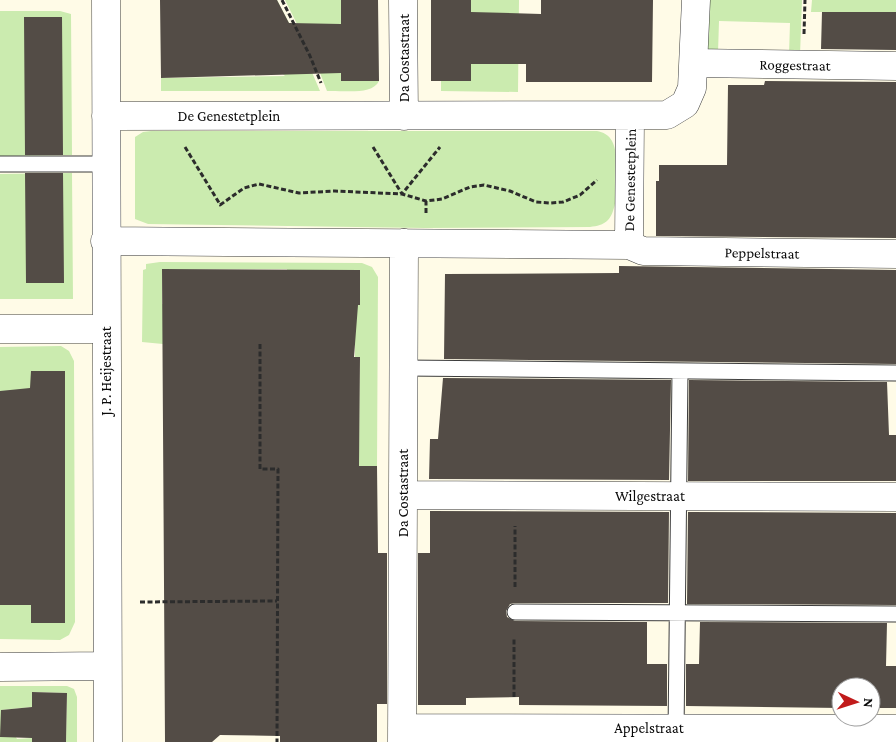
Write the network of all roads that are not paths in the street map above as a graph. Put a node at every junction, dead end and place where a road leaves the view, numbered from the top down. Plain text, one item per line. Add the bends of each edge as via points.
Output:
1 (106, 0) edge
2 (403, 0) edge
3 (696, 0) edge
4 (694, 63) junction
5 (896, 66) edge
6 (106, 116) junction
7 (404, 116) junction
8 (630, 116) junction
9 (0, 164) edge
10 (106, 164) junction
11 (105, 242) junction
12 (404, 244) junction
13 (629, 245) junction
14 (896, 254) edge
15 (0, 329) edge
16 (106, 330) junction
17 (404, 368) junction
18 (680, 371) junction
19 (896, 373) edge
20 (403, 495) junction
21 (679, 496) junction
22 (896, 498) edge
23 (515, 612) dead end
24 (678, 612) junction
25 (896, 614) edge
26 (107, 666) junction
27 (0, 667) edge
28 (896, 729) edge
29 (402, 735) edge
30 (676, 735) edge
31 (108, 742) edge

1 - 6 street, J. P. Heijestraat
2 - 7 street, Da Costastraat
3 - 4 street
4 - 5 street, Roggestraat
4 - 8 street via 692,88 680,108 659,116
6 - 7 street, De Genestetplein
6 - 10 street, J. P. Heijestraat
7 - 8 street, De Genestetplein
8 - 13 street, De Genestetplein
9 - 10 lane
10 - 11 street, J. P. Heijestraat
11 - 12 street, De Genestetplein
11 - 16 street, J. P. Heijestraat
12 - 13 street, De Genestetplein
12 - 17 street, Da Costastraat
13 - 14 street, Peppelstraat via 643,251
15 - 16 street
16 - 26 street, J. P. Heijestraat
17 - 18 lane
17 - 20 street, Da Costastraat
18 - 19 lane
18 - 21 lane
20 - 21 street, Wilgestraat
20 - 29 street, Da Costastraat
21 - 22 street, Wilgestraat
21 - 24 lane
23 - 24 lane
24 - 25 lane
24 - 30 lane
26 - 27 street
26 - 31 street, J. P. Heijestraat
28 - 30 street, Appelstraat
29 - 30 street, Appelstraat

